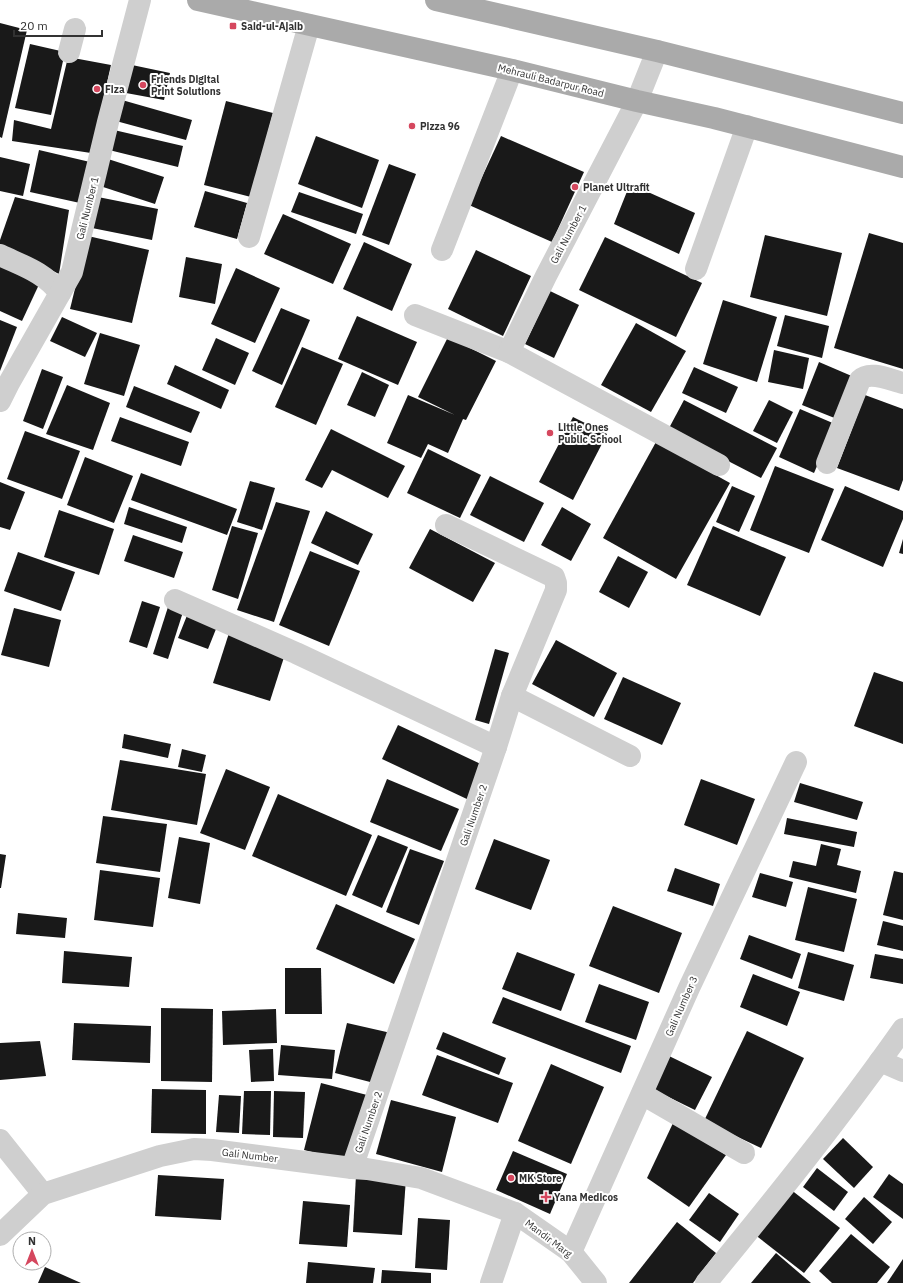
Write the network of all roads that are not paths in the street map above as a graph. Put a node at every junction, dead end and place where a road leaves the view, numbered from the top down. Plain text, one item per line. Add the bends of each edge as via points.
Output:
1 (140, 0) edge
2 (198, 0) edge
3 (436, 0) edge
4 (309, 25) junction
5 (74, 29) dead end
6 (657, 51) junction
7 (69, 52) dead end
8 (512, 70) junction
9 (637, 101) junction
10 (903, 113) edge
11 (747, 126) junction
12 (903, 167) edge
13 (249, 237) dead end
14 (442, 250) dead end
15 (0, 255) edge
16 (696, 269) dead end
17 (60, 293) junction
18 (415, 316) dead end
19 (509, 352) junction
20 (903, 383) edge
21 (0, 401) edge
22 (827, 463) dead end
23 (719, 465) dead end
24 (446, 525) dead end
25 (175, 600) dead end
26 (512, 696) junction
27 (496, 747) junction
28 (630, 756) dead end
29 (796, 762) dead end
30 (903, 1029) edge
31 (880, 1061) junction
32 (903, 1071) edge
33 (642, 1094) junction
34 (0, 1140) edge
35 (744, 1153) dead end
36 (352, 1168) junction
37 (42, 1194) junction
38 (515, 1213) junction
39 (0, 1235) edge
40 (571, 1252) junction
41 (491, 1283) edge
42 (596, 1283) edge
43 (706, 1283) edge

1 - 17 street, Gali Number 1 via 72,272
2 - 4 main road, Mehrauli Badarpur Road
3 - 6 main road
4 - 8 main road, Mehrauli Badarpur Road
4 - 13 street
5 - 7 street
6 - 9 street, Gali Number 1
6 - 10 main road
8 - 9 main road, Mehrauli Badarpur Road
8 - 14 street
9 - 11 main road, Mehrauli Badarpur Road
9 - 19 street, Gali Number 1
11 - 12 main road, Mehrauli Badarpur Road
11 - 16 street
15 - 17 street via 37,272
17 - 21 street, Gali Number 1
18 - 19 street
19 - 23 street
20 - 22 street via 870,375 860,380
24 - 26 street, Gali Number 2 via 554,577 556,590
25 - 27 street via 296,653
26 - 27 street, Gali Number 2
26 - 28 street
27 - 36 street, Gali Number 2
29 - 33 street, Gali Number 3
30 - 31 street
31 - 32 street
31 - 43 street via 794,1174
33 - 35 street
33 - 40 street, Gali Number 3
34 - 37 street
36 - 37 street, Gali Number via 194,1149 160,1156
36 - 38 street, Gali Number via 421,1178
37 - 39 street, Gali Number
38 - 40 street, Mandir Marg
38 - 41 street
40 - 42 street, Mandir Marg

